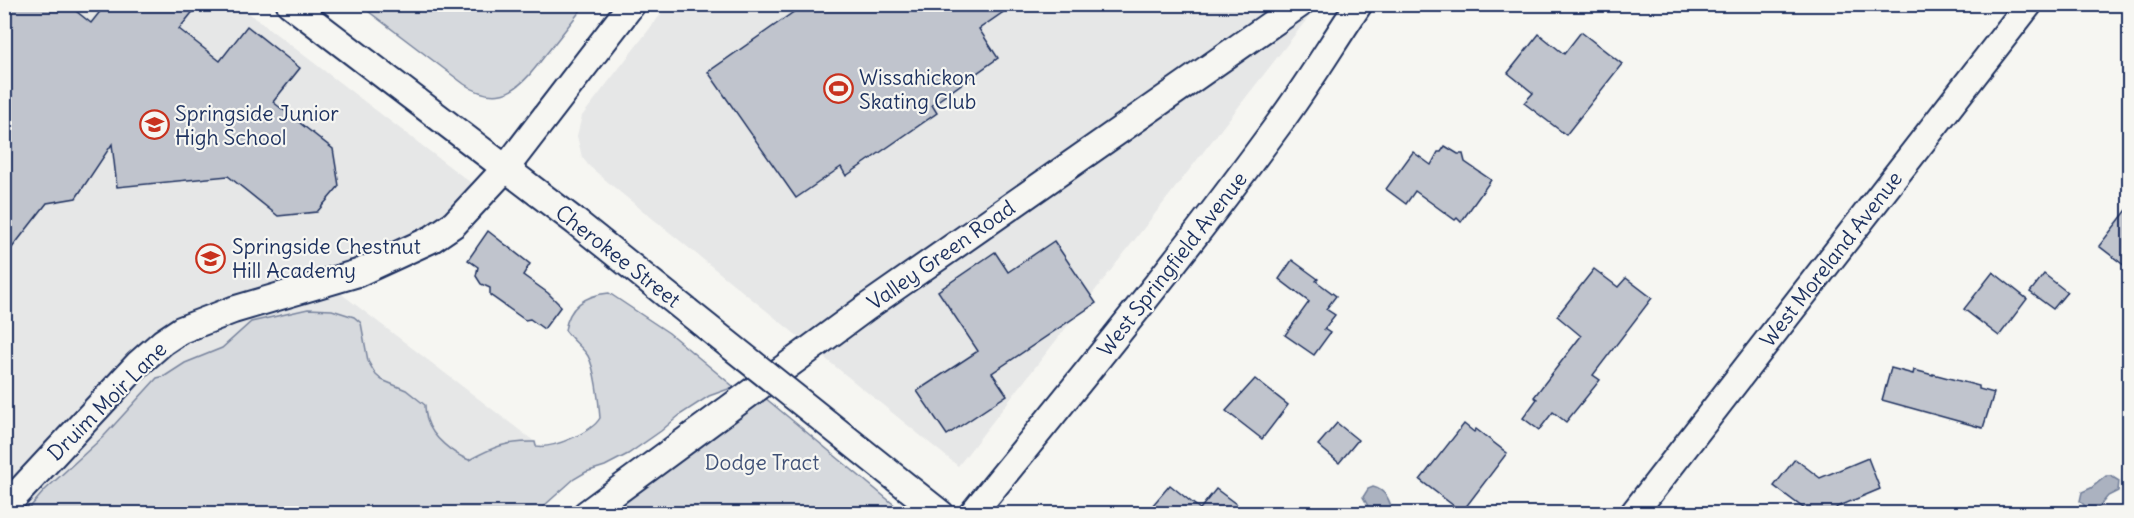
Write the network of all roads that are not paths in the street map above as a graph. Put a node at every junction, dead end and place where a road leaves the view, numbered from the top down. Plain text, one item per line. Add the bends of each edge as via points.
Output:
1 (290, 4) edge
2 (632, 4) edge
3 (1300, 4) edge
4 (1359, 4) edge
5 (2029, 4) edge
6 (505, 169) junction
7 (4, 508) edge
8 (586, 513) edge
9 (941, 513) edge
10 (972, 513) edge
11 (1633, 513) edge

1 - 6 street, Cherokee Street
2 - 6 street, Druim Moir Lane
3 - 8 street, Valley Green Road via 867,307
4 - 10 street, West Springfield Avenue via 1303,90 1181,253
5 - 11 street, West Moreland Avenue
6 - 7 street, Druim Moir Lane via 460,218 432,240 358,273 202,321 163,342
6 - 9 street, Cherokee Street, bridge

